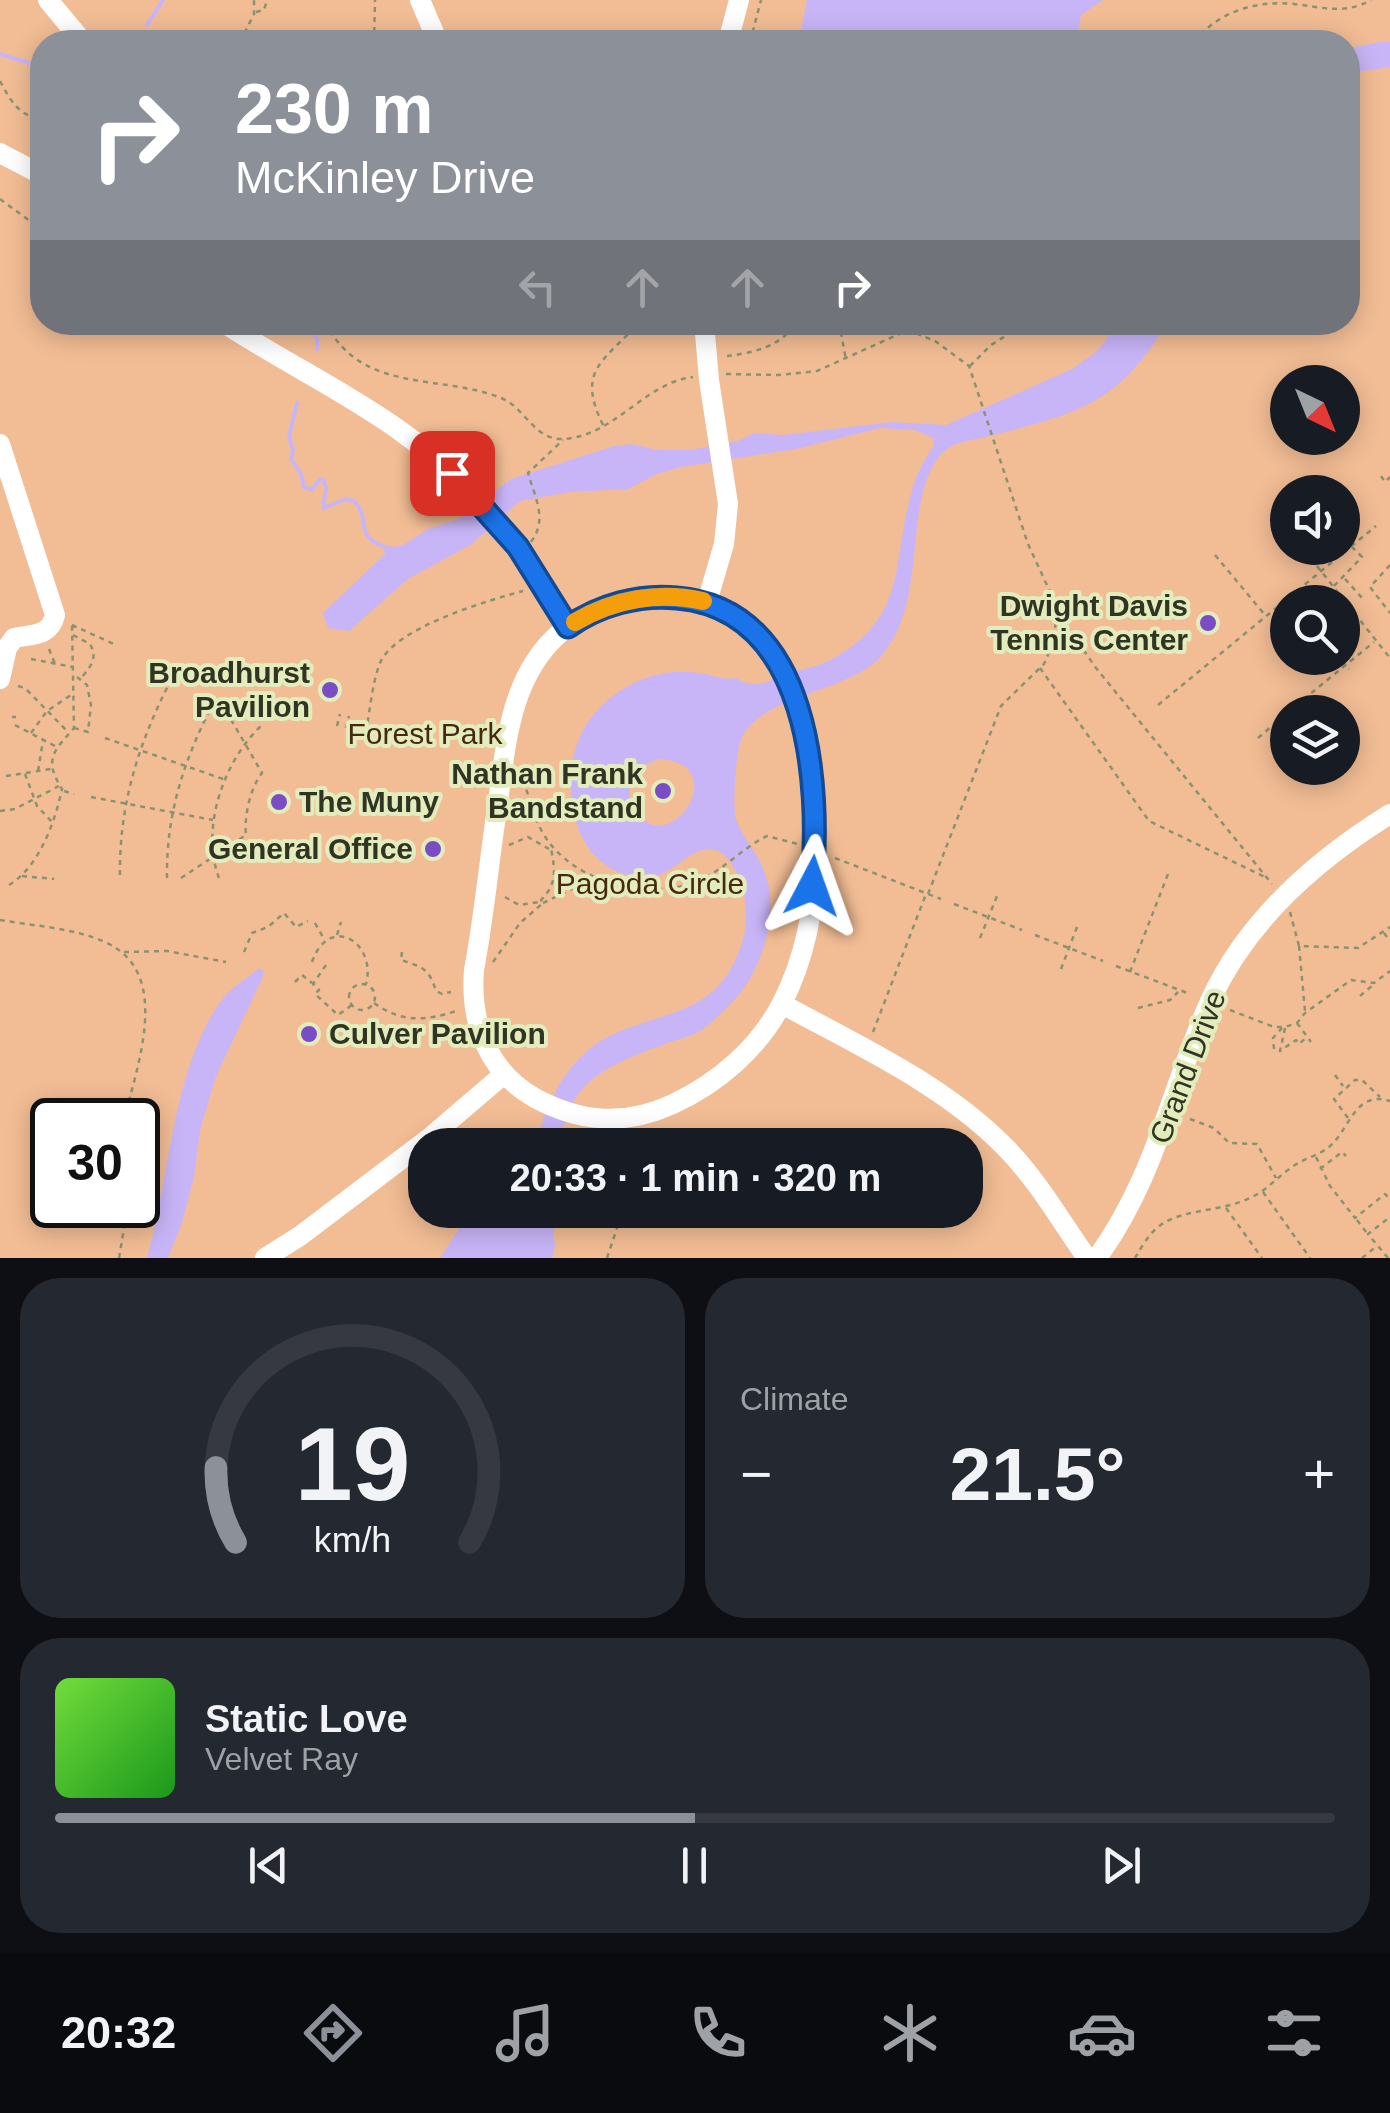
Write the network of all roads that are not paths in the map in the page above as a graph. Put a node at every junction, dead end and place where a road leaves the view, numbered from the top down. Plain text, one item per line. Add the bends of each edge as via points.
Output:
1 (48, 0) edge
2 (420, 0) edge
3 (739, 0) edge
4 (73, 30) edge
5 (433, 30) edge
6 (731, 30) edge
7 (0, 153) edge
8 (30, 169) edge
9 (243, 335) edge
10 (706, 335) edge
11 (0, 444) edge
12 (707, 602) junction
13 (568, 627) junction
14 (7, 635) edge
15 (9, 683) edge
16 (1390, 814) edge
17 (782, 1004) junction
18 (504, 1074) junction
19 (266, 1258) edge
20 (1087, 1258) edge
21 (1097, 1258) edge

1 - 4 street
2 - 5 street
3 - 6 street
7 - 8 street
9 - 13 street via 400,430 452,473 529,563
10 - 12 street via 728,524
11 - 14 street via 55,615 40,634
12 - 13 street via 646,597
12 - 17 street via 752,627 769,647 805,736 815,851 803,947
13 - 18 street via 526,677 502,767 473,999 484,1042
14 - 15 street
16 - 21 street, Grand Drive via 1295,885 1237,952 1201,1023 1146,1174
17 - 18 street via 744,1055 696,1092 644,1116 578,1116 541,1101
17 - 20 street via 918,1080 984,1128 1040,1189
18 - 19 street

